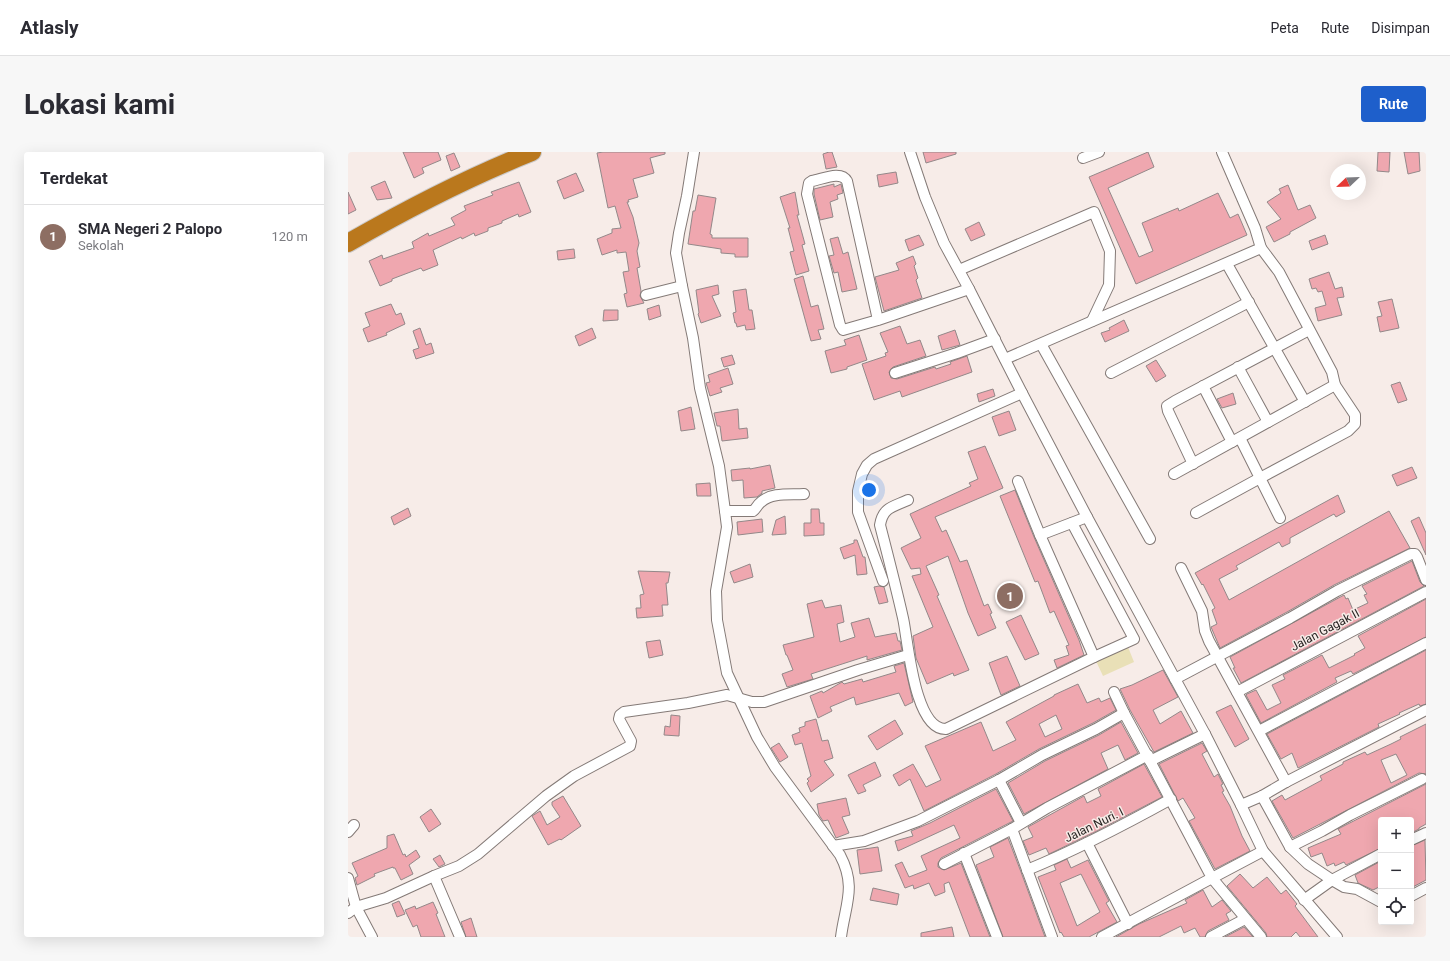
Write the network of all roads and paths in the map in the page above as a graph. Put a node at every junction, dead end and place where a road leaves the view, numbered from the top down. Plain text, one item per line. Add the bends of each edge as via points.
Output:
1 (532, 152) edge
2 (694, 152) edge
3 (910, 152) edge
4 (1099, 152) edge
5 (1222, 152) edge
6 (1082, 158) dead end
7 (348, 243) edge
8 (1261, 248) junction
9 (1228, 264) junction
10 (959, 270) junction
11 (680, 287) junction
12 (969, 289) junction
13 (646, 295) dead end
14 (1249, 302) junction
15 (878, 320) junction
16 (1092, 322) junction
17 (1309, 330) junction
18 (995, 339) junction
19 (1041, 344) junction
20 (1274, 348) junction
21 (1005, 359) junction
22 (1238, 367) junction
23 (895, 373) dead end
24 (1111, 373) dead end
25 (1335, 385) junction
26 (1203, 386) junction
27 (1022, 393) junction
28 (1304, 402) junction
29 (1268, 422) junction
30 (1236, 440) junction
31 (1193, 464) junction
32 (1174, 474) dead end
33 (1260, 478) junction
34 (1018, 481) dead end
35 (804, 494) dead end
36 (908, 500) dead end
37 (725, 511) junction
38 (1196, 513) dead end
39 (1087, 517) junction
40 (1280, 518) dead end
41 (1072, 523) junction
42 (1040, 535) junction
43 (1150, 539) dead end
44 (1181, 568) dead end
45 (1426, 580) edge
46 (883, 581) dead end
47 (1426, 592) edge
48 (1149, 632) junction
49 (1134, 639) junction
50 (1426, 643) edge
51 (908, 656) junction
52 (1094, 657) junction
53 (1217, 657) junction
54 (1176, 679) junction
55 (1114, 692) dead end
56 (1237, 692) junction
57 (738, 698) junction
58 (1426, 710) edge
59 (1124, 713) junction
60 (1259, 732) junction
61 (1205, 734) junction
62 (1149, 758) junction
63 (1424, 778) edge
64 (999, 780) junction
65 (1286, 782) junction
66 (1426, 789) edge
67 (1262, 796) junction
68 (1171, 799) junction
69 (1241, 805) junction
70 (1021, 823) junction
71 (1012, 829) junction
72 (1426, 833) edge
73 (1414, 839) edge
74 (1087, 843) junction
75 (833, 846) junction
76 (1290, 847) junction
77 (1263, 851) junction
78 (964, 853) junction
79 (1378, 856) edge
80 (944, 864) dead end
81 (1026, 870) junction
82 (434, 876) junction
83 (348, 878) edge
84 (1212, 878) junction
85 (1332, 880) junction
86 (1426, 888) edge
87 (1414, 894) edge
88 (1304, 900) junction
89 (1378, 900) edge
90 (352, 910) edge
91 (1245, 919) junction
92 (1128, 924) junction
93 (372, 937) edge
94 (460, 937) edge
95 (841, 937) edge
96 (997, 937) edge
97 (1052, 937) edge
98 (1102, 937) edge
99 (1211, 937) edge
100 (1261, 937) edge
101 (1337, 937) edge

1 - 7 highway via 393,217
2 - 11 street via 676,253
3 - 10 street via 925,198 944,243
4 - 6 street
5 - 8 street
8 - 9 street
8 - 17 street via 1279,272
9 - 14 street
9 - 16 street
10 - 12 street
10 - 16 street via 1094,212 1110,251 1109,285
11 - 13 street
11 - 37 street via 718,466
12 - 15 street
12 - 18 street
14 - 20 street
14 - 24 street
15 - 15 street via 845,330 841,328 807,194 809,183 812,181 840,175 847,181
16 - 19 street
17 - 20 street
17 - 25 street via 1332,372
18 - 21 street
18 - 23 street
19 - 21 street
19 - 43 street
20 - 22 street
20 - 28 street
21 - 27 street
22 - 26 street
22 - 29 street
25 - 28 street
25 - 33 street via 1355,415 1355,424
26 - 30 street
26 - 31 street via 1167,406
27 - 39 street
27 - 46 street via 874,459 867,465 858,491 858,512
28 - 29 street
29 - 30 street
30 - 31 street
30 - 33 street
31 - 32 street
33 - 38 street
33 - 40 street
34 - 42 street
35 - 37 street via 772,496 760,502 753,511
36 - 51 street via 889,508 882,516 880,525 904,620
37 - 57 street via 727,527 716,591 717,620 727,673
39 - 41 street
39 - 48 street
41 - 42 street
41 - 49 street
42 - 52 street
44 - 53 street via 1202,611 1205,631
45 - 53 street via 1417,557 1411,554 1337,591
47 - 56 street, Jalan Gagak II
48 - 49 street
48 - 54 street
49 - 52 street
50 - 60 street
51 - 52 street via 924,710 931,722 941,729 946,729
51 - 57 street via 764,702
53 - 54 street
53 - 56 street
54 - 61 street
55 - 59 street
56 - 60 street
57 - 75 street via 775,768
57 - 82 street via 727,695 624,712 619,719 631,740 630,746 574,776 546,796 478,854 459,866
58 - 65 street
59 - 62 street
59 - 64 street
60 - 65 street
61 - 62 street
61 - 69 street
62 - 68 street
62 - 70 street
63 - 66 street
63 - 76 street
64 - 70 street
64 - 75 street via 918,821 864,841
65 - 67 street
67 - 69 street
67 - 76 street
68 - 74 street, Jalan Nuri. I
68 - 84 street
69 - 77 street
70 - 71 street
71 - 78 street
71 - 81 street
72 - 73 street
74 - 81 street, Jalan Nuri. I
74 - 92 street
75 - 95 street via 847,870 850,883
76 - 85 street via 1308,864
77 - 84 street
77 - 88 street
78 - 80 street
78 - 96 street
79 - 85 street
81 - 97 street
82 - 90 street
82 - 94 street
83 - 90 street
84 - 91 street
84 - 92 street
85 - 88 street
85 - 89 street
86 - 87 street
88 - 101 street
90 - 93 street
91 - 99 street
91 - 100 street
92 - 98 street

